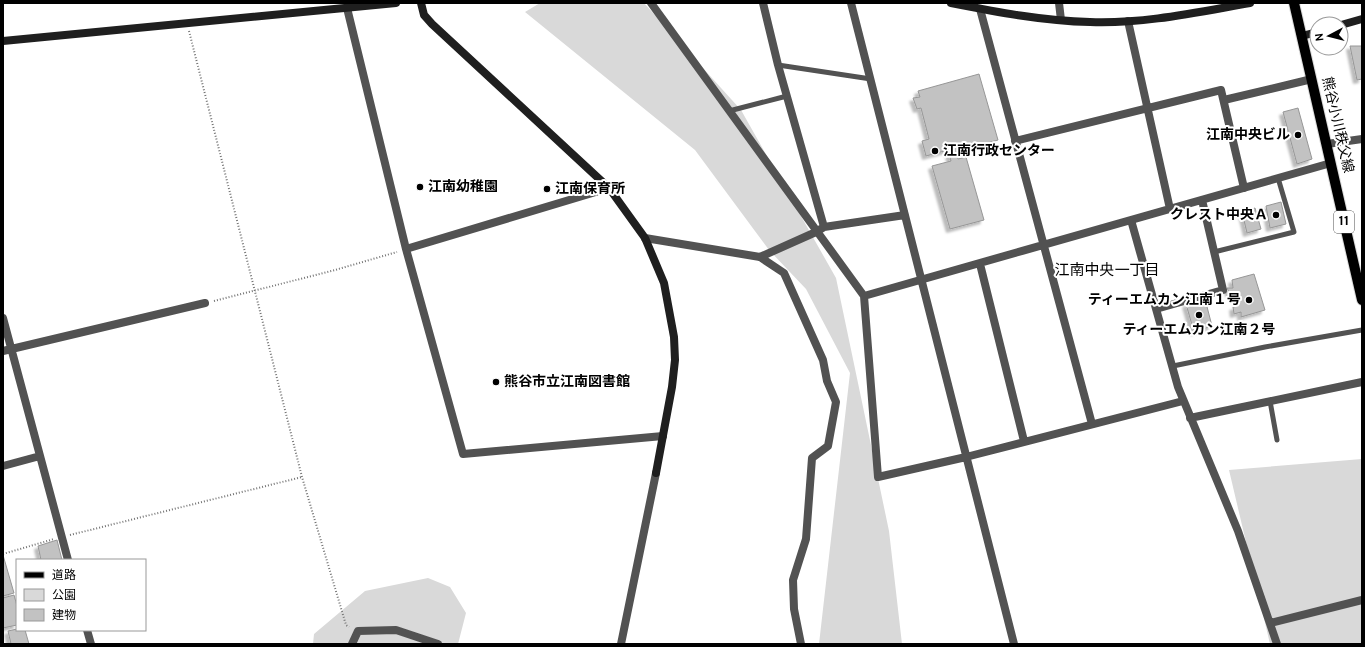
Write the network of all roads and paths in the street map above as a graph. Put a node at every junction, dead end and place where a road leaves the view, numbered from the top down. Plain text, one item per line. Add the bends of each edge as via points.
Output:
1 (396, 3) edge
2 (421, 3) edge
3 (651, 3) edge
4 (763, 3) edge
5 (851, 3) edge
6 (951, 3) edge
7 (1059, 3) edge
8 (1250, 3) edge
9 (1294, 3) edge
10 (347, 8) junction
11 (980, 9) junction
12 (1362, 19) edge
13 (1060, 20) junction
14 (1128, 21) junction
15 (187, 22) junction
16 (1349, 23) edge
17 (1309, 34) edge
18 (1302, 36) junction
19 (3, 41) edge
20 (778, 65) junction
21 (871, 79) junction
22 (1312, 80) junction
23 (787, 96) junction
24 (1224, 100) junction
25 (1148, 108) junction
26 (729, 111) junction
27 (1362, 139) edge
28 (1015, 141) junction
29 (1327, 144) junction
30 (1331, 163) junction
31 (1278, 178) junction
32 (609, 188) junction
33 (1244, 188) junction
34 (1202, 200) junction
35 (1170, 209) junction
36 (905, 215) junction
37 (1131, 220) junction
38 (824, 227) junction
39 (816, 232) junction
40 (646, 238) junction
41 (1044, 245) junction
42 (406, 249) junction
43 (1214, 252) junction
44 (760, 257) junction
45 (980, 264) junction
46 (1359, 275) edge
47 (922, 280) junction
48 (255, 289) junction
49 (864, 296) junction
50 (1362, 300) edge
51 (205, 303) joint
52 (1156, 309) junction
53 (3, 318) edge
54 (1362, 330) edge
55 (7, 350) edge
56 (1173, 366) junction
57 (1362, 382) edge
58 (1183, 400) junction
59 (1270, 401) junction
60 (1190, 418) junction
61 (1092, 424) junction
62 (663, 436) junction
63 (1277, 440) dead end
64 (1024, 441) junction
65 (40, 456) junction
66 (966, 457) junction
67 (3, 466) edge
68 (302, 477) junction
69 (62, 537) junction
70 (3, 554) edge
71 (68, 559) edge
72 (1362, 600) edge
73 (1270, 623) junction
74 (87, 631) edge
75 (358, 631) junction
76 (91, 644) edge
77 (352, 644) edge
78 (438, 644) edge
79 (621, 644) edge
80 (801, 644) edge
81 (1014, 644) edge
82 (1277, 644) edge

1 - 10 street
2 - 32 street via 424,15 432,24
3 - 26 street
4 - 20 street
5 - 21 street
6 - 11 street
7 - 13 street
8 - 14 street via 1169,17
9 - 18 main road, 熊谷小川秩父線 / 11
10 - 15 street
10 - 42 street
11 - 13 street
11 - 28 street
12 - 16 street
13 - 14 street
14 - 25 street
15 - 19 street
15 - 48 path
17 - 18 street
18 - 22 main road, 熊谷小川秩父線 / 11
20 - 21 lane
20 - 23 street
21 - 36 street
22 - 24 street
22 - 29 main road, 熊谷小川秩父線 / 11
23 - 26 lane
23 - 38 street
24 - 25 street via 1221,90
24 - 33 street
25 - 28 street
25 - 35 street
26 - 39 street
27 - 29 street
28 - 41 street
29 - 30 main road, 熊谷小川秩父線 / 11
30 - 31 street
30 - 46 main road, 熊谷小川秩父線 / 11
31 - 33 street
31 - 43 lane via 1294,232
32 - 40 street
32 - 42 street
33 - 34 street
34 - 35 street
34 - 43 street
35 - 37 street
36 - 38 street
36 - 47 street
37 - 41 street
37 - 52 street
38 - 39 street
39 - 44 street
39 - 49 street
40 - 44 street
40 - 62 street via 664,283 674,337 672,387
41 - 45 street
41 - 61 street
42 - 48 path via 335,270
42 - 62 street via 462,454
43 - 52 street via 1222,290
44 - 80 street via 784,273 823,360 827,381 836,402 828,446 812,458 806,538 793,580 794,609
45 - 47 street
45 - 64 street
46 - 50 main road, 熊谷小川秩父線 / 11
47 - 49 street
47 - 66 street
48 - 51 path
48 - 68 path
49 - 66 street via 878,477
51 - 55 street
52 - 56 street
53 - 55 street
54 - 56 lane via 1265,346
55 - 65 street
56 - 58 street
57 - 59 street
58 - 60 street
58 - 61 street
59 - 60 street
59 - 63 lane
60 - 73 street via 1238,531
61 - 64 street
62 - 79 street
64 - 66 street
65 - 67 street
65 - 69 street
66 - 81 street
68 - 69 path
68 - 75 path via 346,625
69 - 70 path
69 - 71 street
72 - 73 street
73 - 82 street
74 - 76 street
75 - 77 street
75 - 78 street via 396,630

